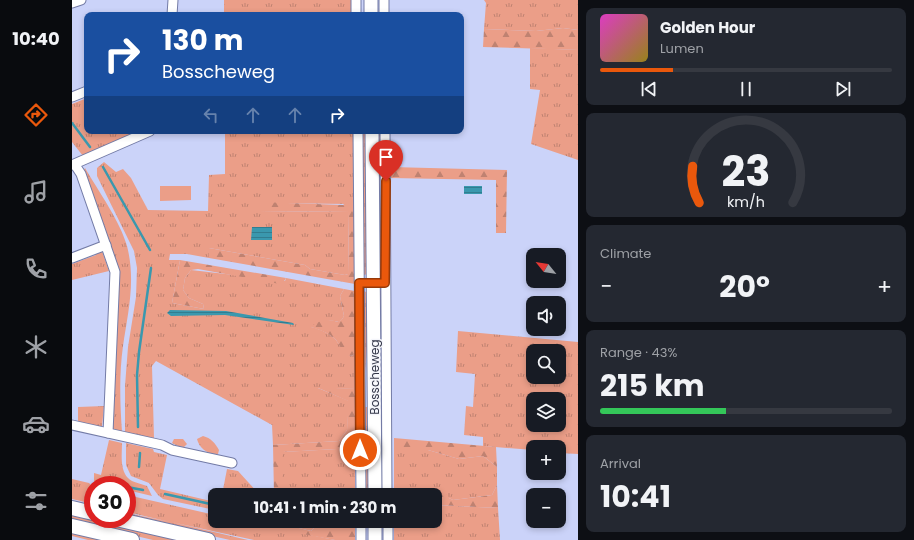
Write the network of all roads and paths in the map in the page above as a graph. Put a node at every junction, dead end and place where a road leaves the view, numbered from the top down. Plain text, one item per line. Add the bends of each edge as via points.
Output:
1 (81, 0) edge
2 (173, 0) edge
3 (384, 0) edge
4 (72, 3) edge
5 (356, 8) edge
6 (371, 8) edge
7 (172, 12) edge
8 (384, 12) edge
9 (84, 92) edge
10 (72, 97) edge
11 (143, 134) edge
12 (358, 134) edge
13 (372, 134) edge
14 (385, 134) edge
15 (74, 165) edge
16 (106, 245) junction
17 (72, 258) edge
18 (359, 283) junction
19 (379, 283) junction
20 (72, 425) edge
21 (108, 433) junction
22 (232, 463) dead end
23 (361, 488) edge
24 (375, 488) edge
25 (387, 488) edge
26 (72, 508) edge
27 (84, 511) edge
28 (136, 524) edge
29 (72, 526) edge
30 (361, 528) edge
31 (375, 528) edge
32 (388, 528) edge
33 (132, 540) edge
34 (208, 540) edge
35 (361, 540) edge
36 (375, 540) edge
37 (388, 540) edge

1 - 4 street
2 - 7 street
3 - 8 street
5 - 6 street
9 - 10 street
11 - 15 street
12 - 18 street, Bosscheweg
13 - 19 main road, Bosscheweg
14 - 19 street, Bosscheweg
15 - 16 street via 81,174
16 - 17 street
16 - 21 street via 115,278
18 - 19 street
18 - 23 street, Bosscheweg
19 - 24 main road, Bosscheweg
19 - 25 street, Bosscheweg
20 - 21 street
21 - 22 street
26 - 27 main road
28 - 34 main road
29 - 33 main road
30 - 35 street
31 - 36 main road
32 - 37 street

